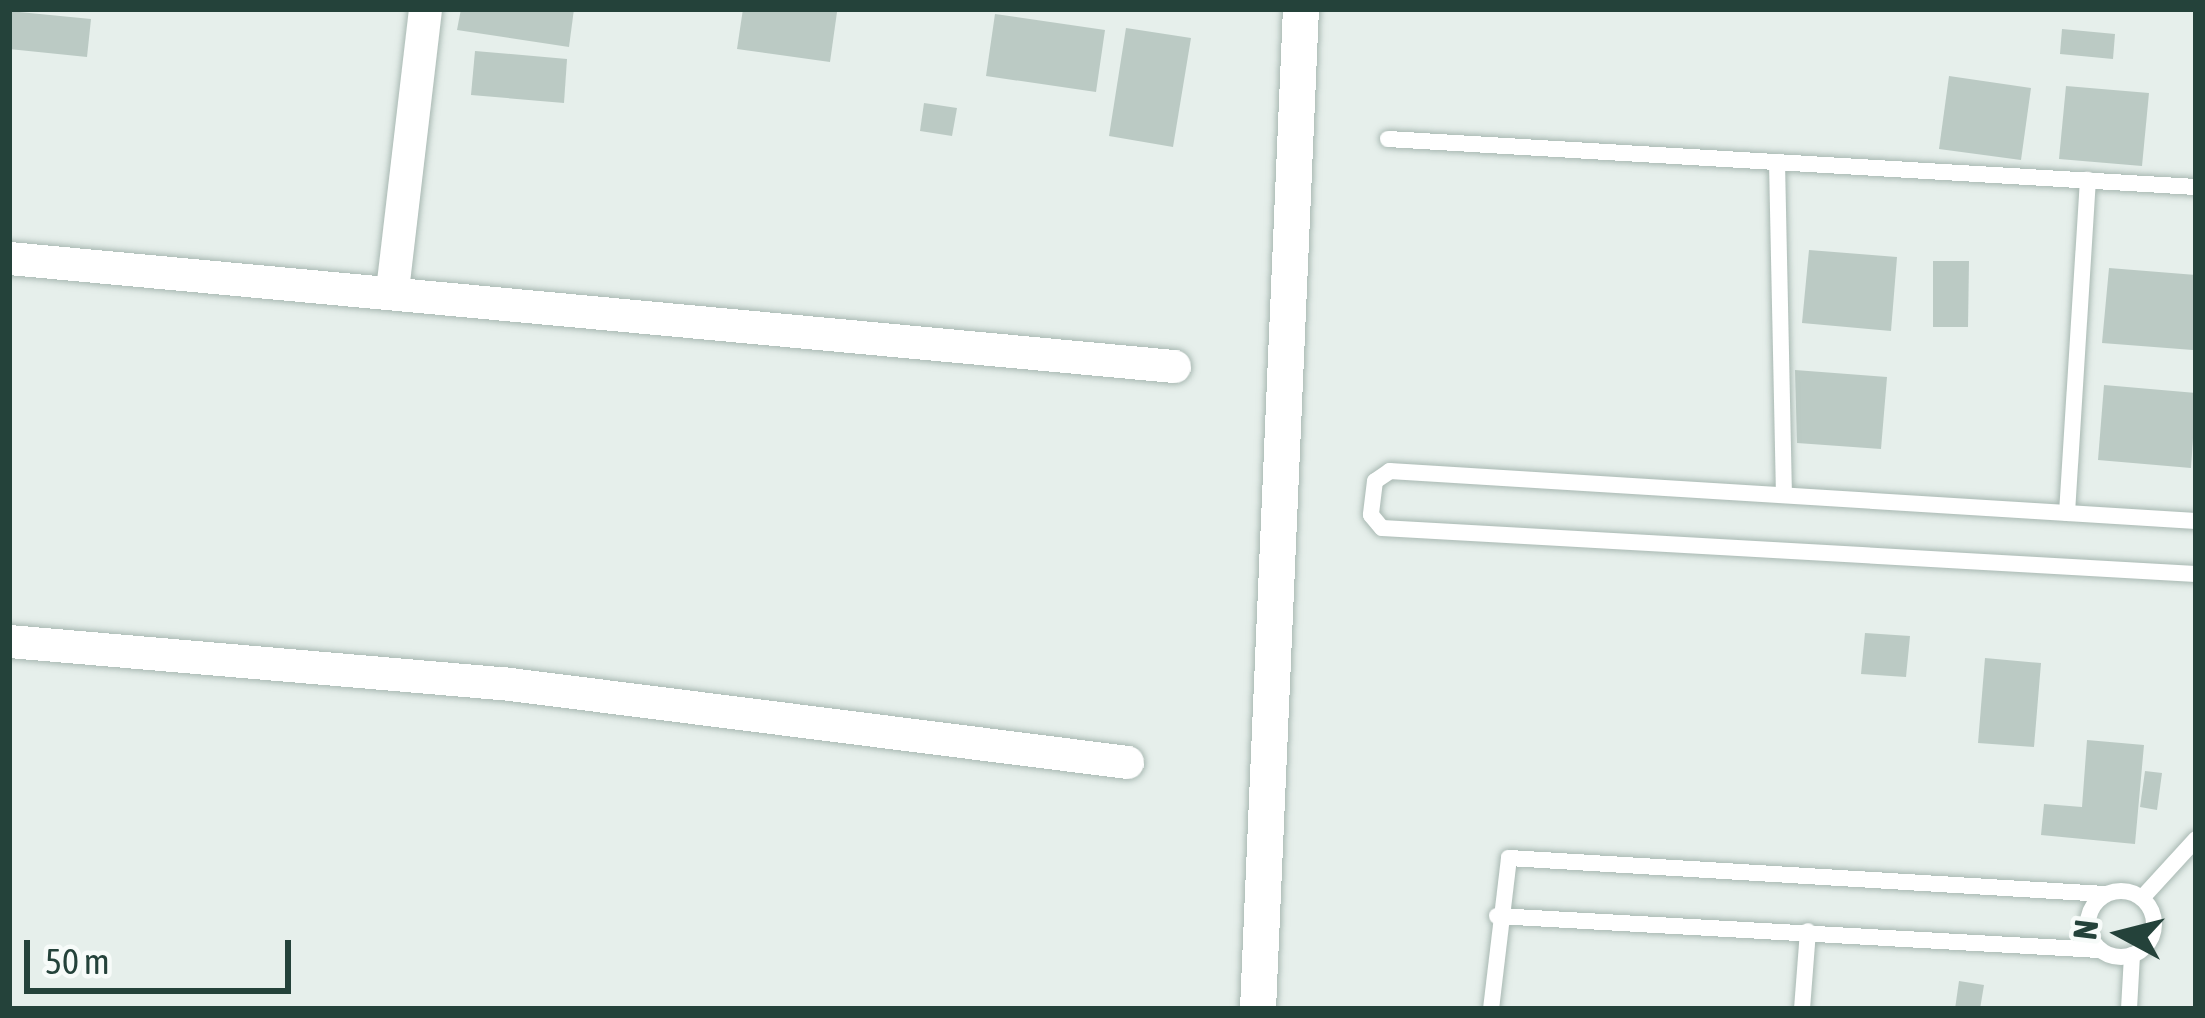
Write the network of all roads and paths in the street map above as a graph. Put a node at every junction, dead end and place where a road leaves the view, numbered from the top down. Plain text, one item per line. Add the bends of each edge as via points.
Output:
1 (425, 9) edge
2 (1301, 9) edge
3 (1388, 139) dead end
4 (1777, 162) junction
5 (2088, 180) junction
6 (2196, 187) edge
7 (9, 258) edge
8 (392, 290) junction
9 (1174, 366) dead end
10 (1784, 494) junction
11 (2067, 513) junction
12 (2196, 521) edge
13 (2196, 574) edge
14 (9, 641) edge
15 (1127, 762) dead end
16 (2196, 839) edge
17 (2105, 894) junction
18 (2142, 898) junction
19 (1497, 916) junction
20 (1808, 931) junction
21 (2100, 950) junction
22 (2132, 956) junction
23 (1258, 1009) edge
24 (1490, 1009) edge
25 (1802, 1009) edge
26 (2128, 1009) edge

1 - 8 street
2 - 23 street
3 - 4 lane
4 - 5 lane
4 - 10 lane
5 - 6 lane
5 - 11 lane
7 - 8 street
8 - 9 street
10 - 11 lane
10 - 13 lane via 1379,474 1374,525
11 - 12 lane
14 - 15 street via 502,683
16 - 18 lane
17 - 18 lane
17 - 19 lane via 1509,858
17 - 21 lane via 2088,920
18 - 22 lane via 2153,934
19 - 20 lane
19 - 24 lane
20 - 21 lane
20 - 25 lane
21 - 22 lane
22 - 26 lane

